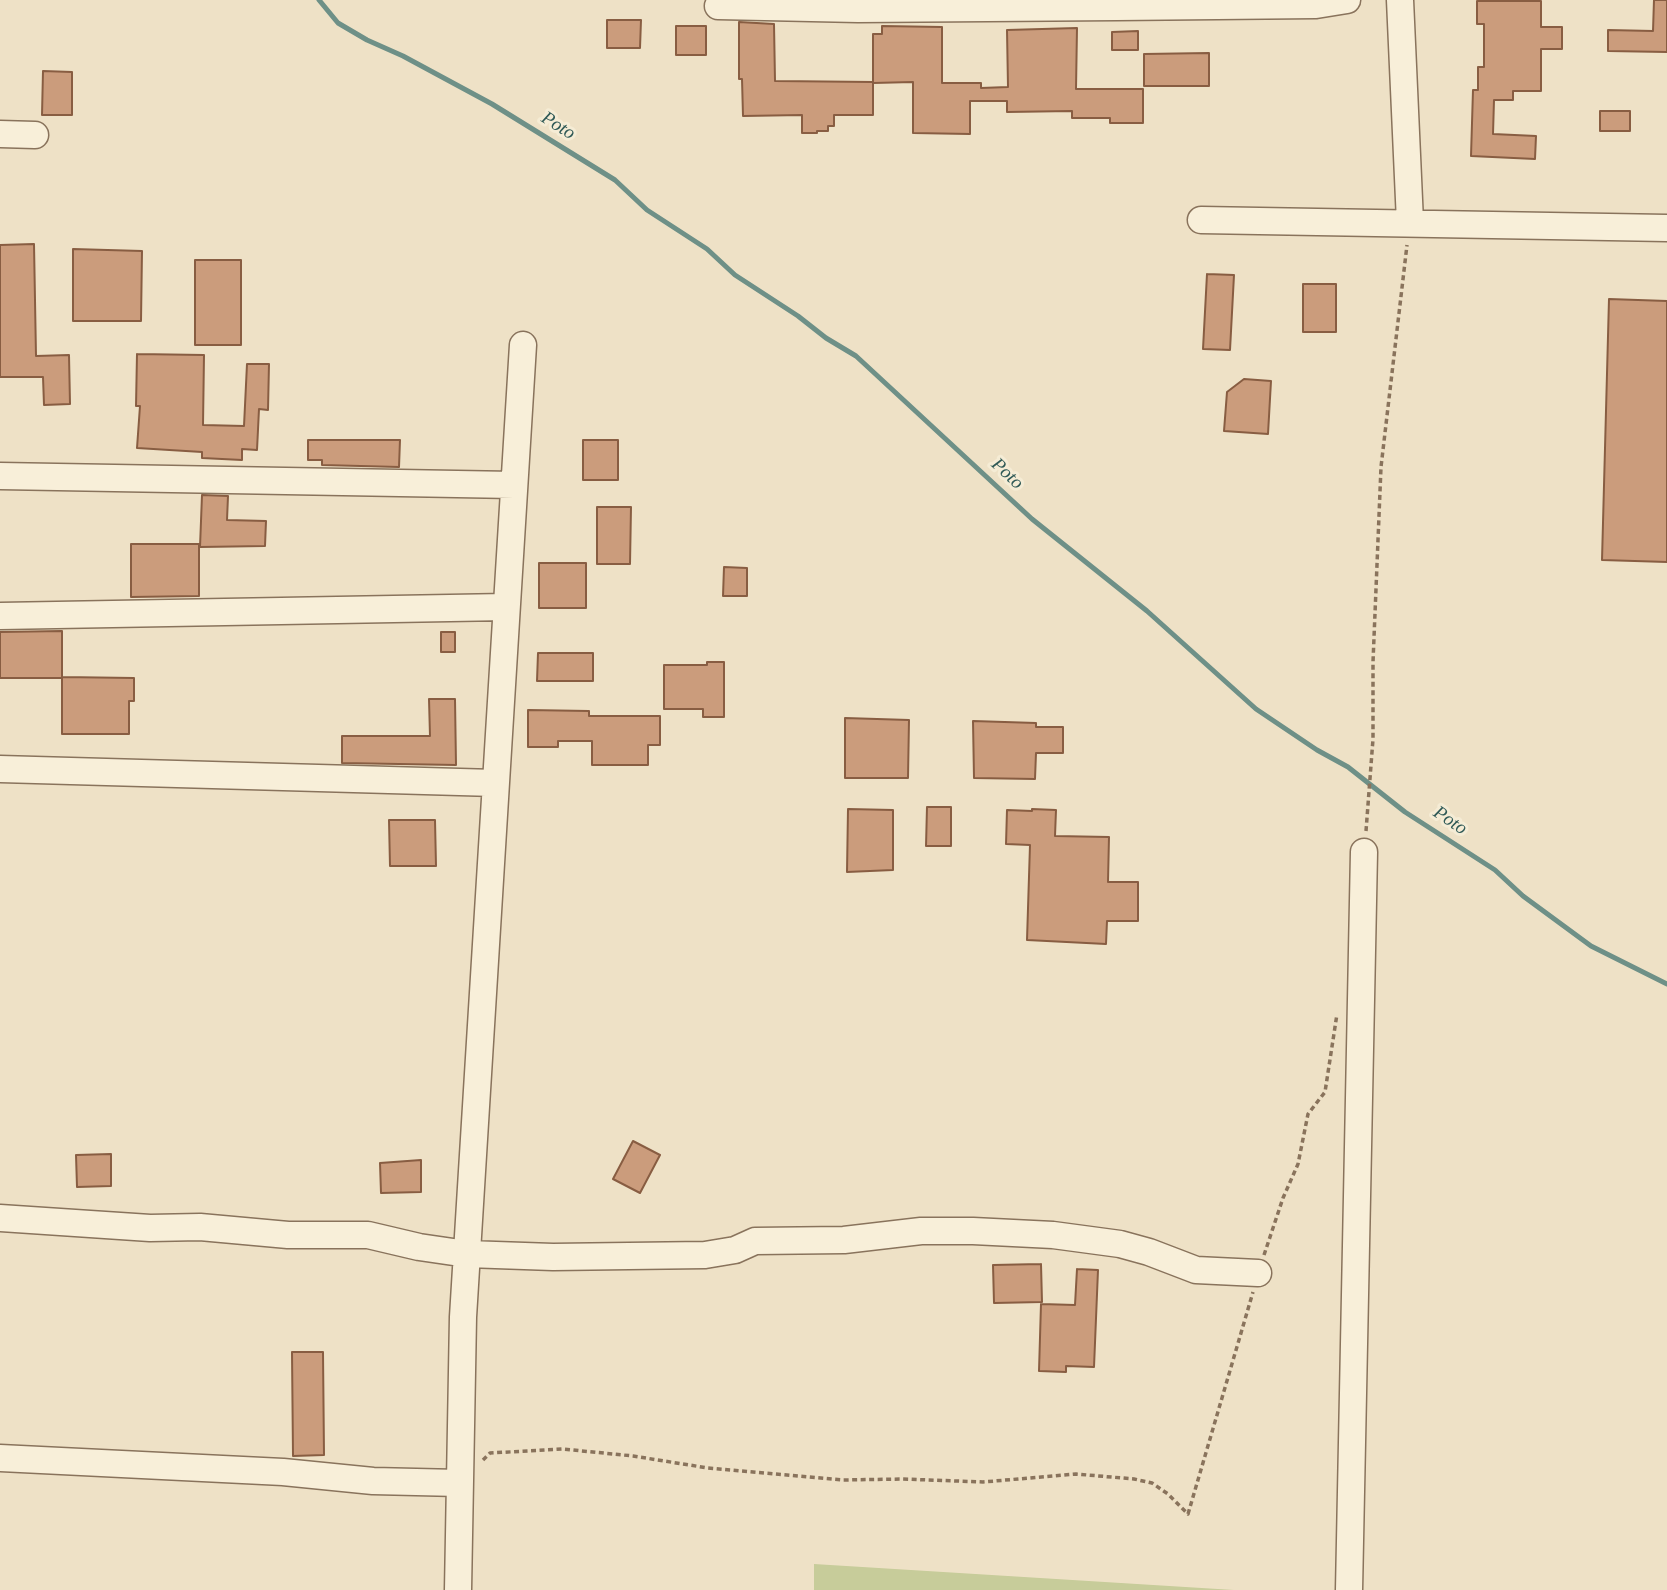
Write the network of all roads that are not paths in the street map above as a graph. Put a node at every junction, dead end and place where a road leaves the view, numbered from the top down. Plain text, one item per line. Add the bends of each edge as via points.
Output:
1 (1347, 0) edge
2 (1400, 0) edge
3 (718, 6) dead end
4 (0, 134) edge
5 (35, 135) dead end
6 (1201, 220) dead end
7 (1410, 222) junction
8 (1667, 228) edge
9 (523, 345) dead end
10 (0, 476) edge
11 (514, 485) junction
12 (506, 607) junction
13 (0, 616) edge
14 (0, 769) edge
15 (495, 783) junction
16 (1364, 852) road end
17 (0, 1218) edge
18 (467, 1254) junction
19 (1258, 1273) road end
20 (0, 1458) edge
21 (459, 1483) junction
22 (458, 1590) edge
23 (1349, 1590) edge

1 - 3 street via 1316,5 1117,7
2 - 7 street
4 - 5 street
6 - 7 street
7 - 8 street
9 - 11 street
10 - 11 street
11 - 12 street
12 - 13 street
12 - 15 street
14 - 15 street
15 - 18 street
16 - 23 street
17 - 18 street via 288,1235 368,1235
18 - 19 street via 705,1255 755,1241 973,1231 1120,1244 1196,1270
18 - 21 street
20 - 21 street
21 - 22 street

